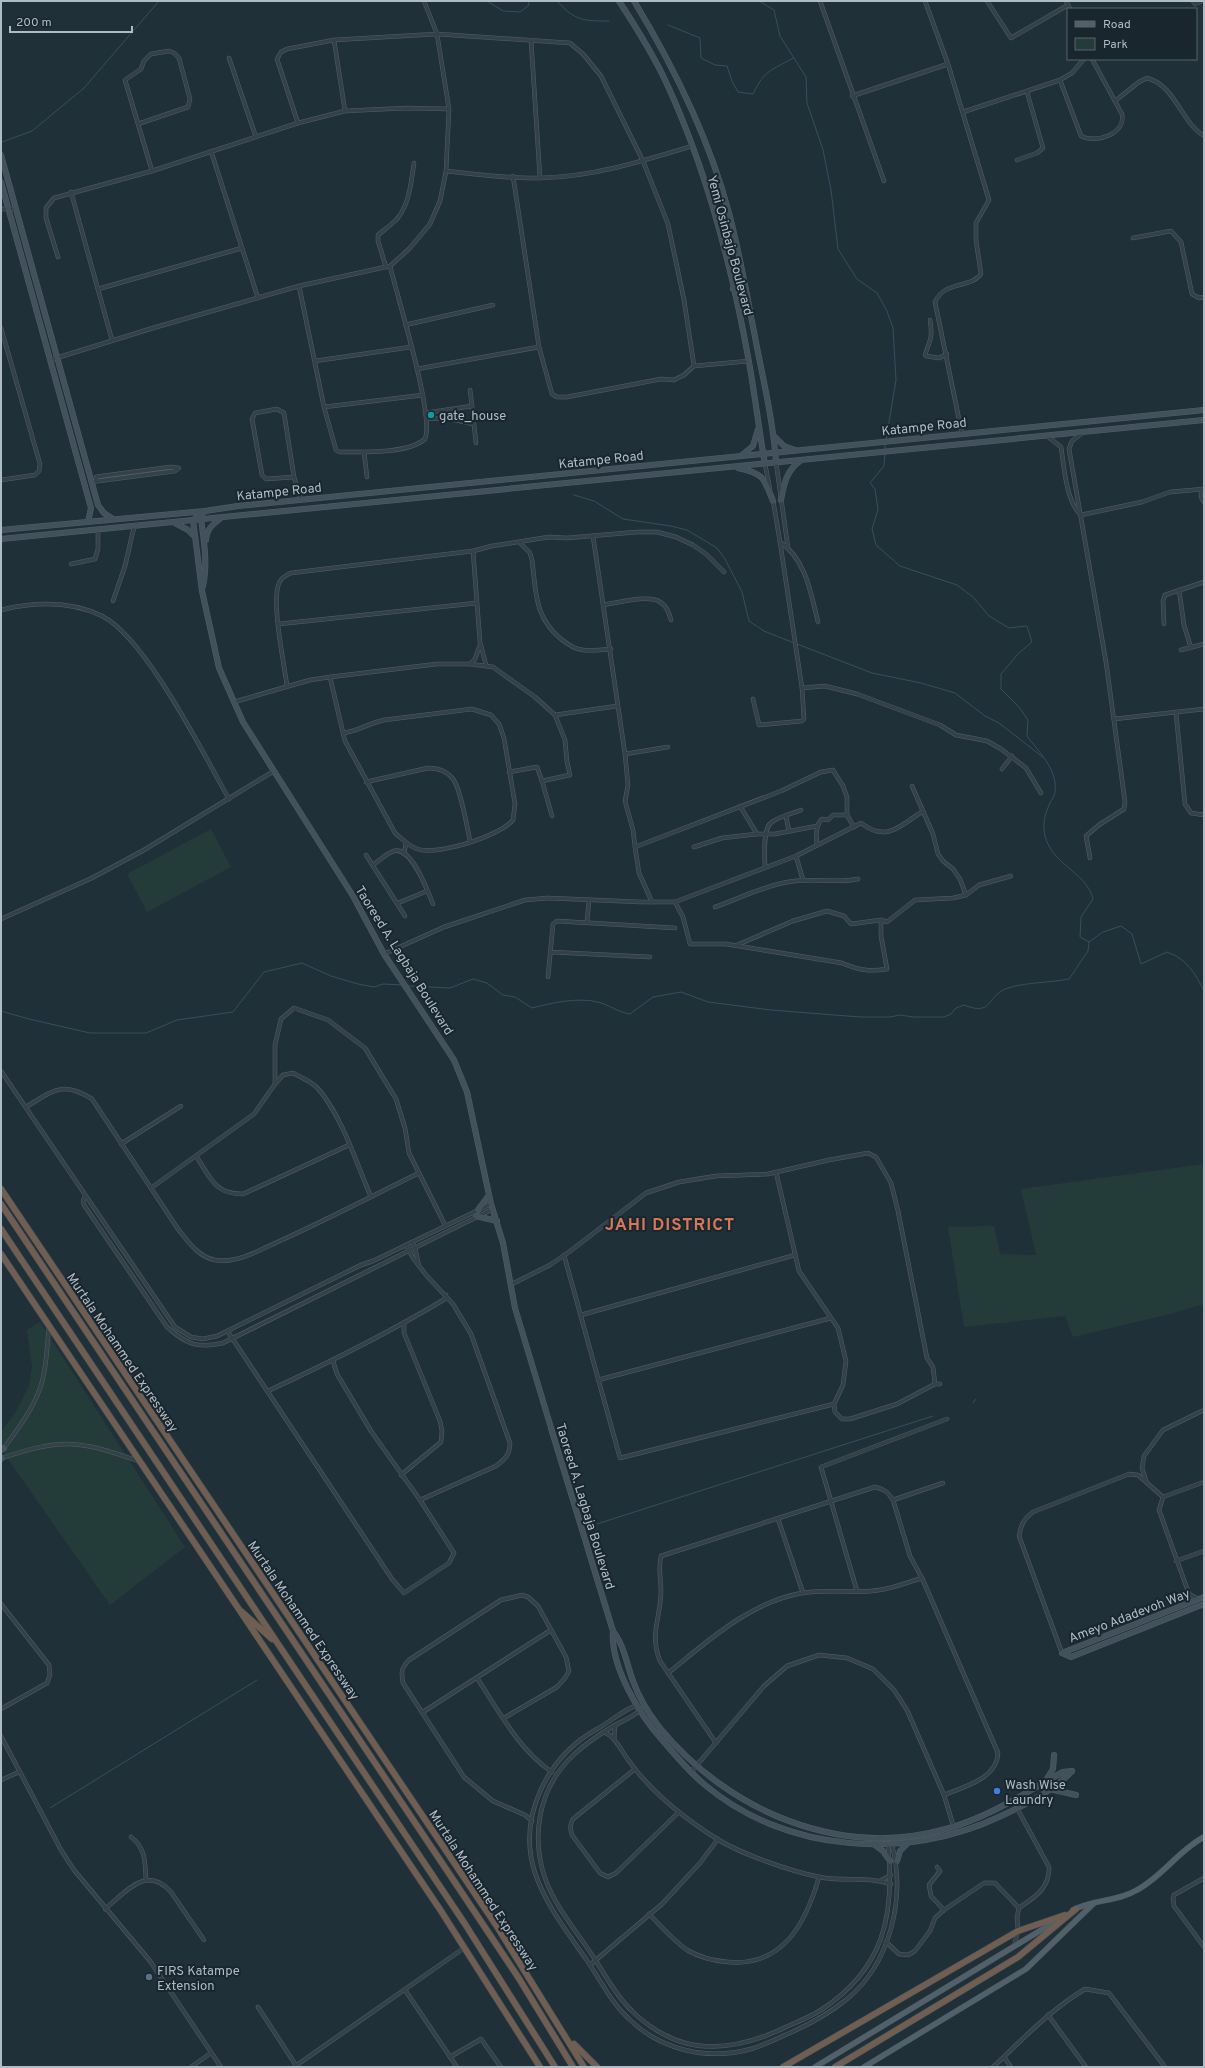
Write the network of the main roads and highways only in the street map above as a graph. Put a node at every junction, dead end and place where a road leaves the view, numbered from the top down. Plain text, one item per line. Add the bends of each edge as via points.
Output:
1 (1, 1189) edge
2 (1, 1204) edge
3 (1, 1229) edge
4 (1, 1254) edge
5 (262, 1592) junction
6 (235, 1605) junction
7 (298, 1630) junction
8 (280, 1646) junction
9 (1204, 1837) edge
10 (1095, 1903) junction
11 (1076, 1909) junction
12 (1065, 1915) junction
13 (544, 2001) junction
14 (539, 2067) edge
15 (555, 2067) edge
16 (573, 2067) edge
17 (584, 2067) edge
18 (597, 2067) edge
19 (784, 2067) edge
20 (815, 2067) edge
21 (835, 2067) edge
22 (864, 2067) edge

1 - 7 highway, Murtala Mohammed Expressway
2 - 5 highway, Murtala Mohammed Expressway
3 - 8 highway
4 - 6 highway
5 - 7 highway
5 - 16 highway, Murtala Mohammed Expressway via 485,1927
6 - 8 highway
6 - 14 highway via 464,1948
7 - 13 highway, Murtala Mohammed Expressway
8 - 15 highway via 470,1931
9 - 10 main road via 1190,1845 1159,1875 1138,1890 1122,1898
10 - 11 main road
10 - 22 main road via 1026,1969
11 - 12 main road
11 - 21 highway via 1018,1957
12 - 19 highway via 1018,1931
12 - 20 main road
13 - 17 highway, Murtala Mohammed Expressway
13 - 18 highway via 578,2050

